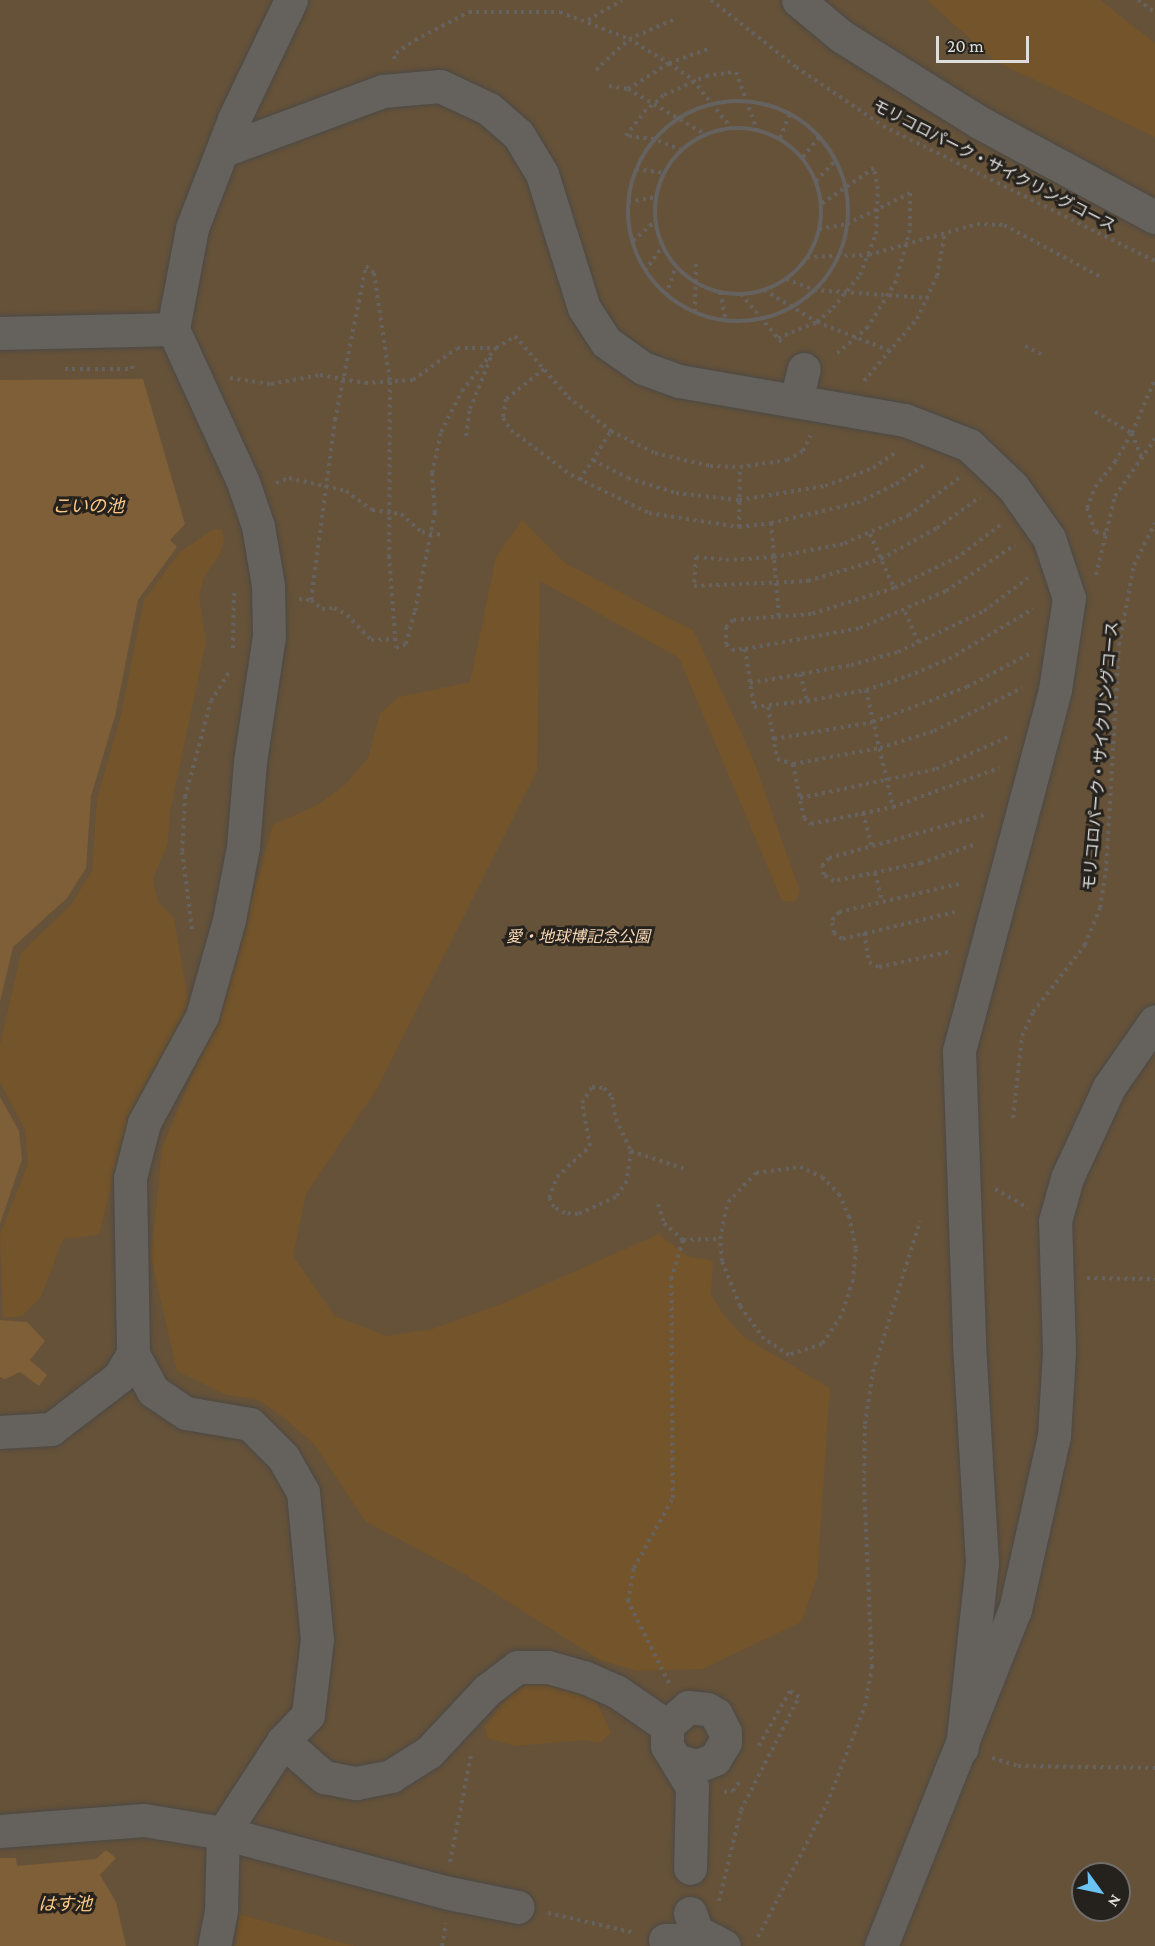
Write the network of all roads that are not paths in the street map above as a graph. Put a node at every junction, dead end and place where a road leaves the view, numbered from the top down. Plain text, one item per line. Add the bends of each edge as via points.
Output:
1 (291, 0) edge
2 (798, 0) edge
3 (224, 150) junction
4 (1155, 217) edge
5 (173, 329) junction
6 (0, 333) edge
7 (804, 369) road end
8 (796, 400) junction
9 (1155, 1021) edge
10 (133, 1354) junction
11 (0, 1432) edge
12 (672, 1703) junction
13 (283, 1741) junction
14 (962, 1748) junction
15 (678, 1761) junction
16 (0, 1831) edge
17 (223, 1833) junction
18 (690, 1868) dead end
19 (518, 1907) road end
20 (690, 1913) dead end
21 (665, 1940) road end
22 (714, 1944) edge
23 (214, 1946) edge
24 (881, 1946) edge

1 - 3 street via 234,119
2 - 4 street via 841,36 969,116
3 - 5 street via 192,228
3 - 8 street via 383,91 440,86 489,109 518,134 542,174 584,308 606,342 643,368 679,381
5 - 6 street
5 - 10 street via 258,526 267,584 268,636 250,762 243,847 229,920 202,1016 144,1123 130,1178
7 - 8 street
8 - 14 street via 905,420 969,445 1013,487 1049,538 1070,598 1054,690 959,1051 969,1344 982,1563
9 - 14 street via 1109,1087 1067,1178 1055,1221 1054,1436 1015,1610
10 - 11 street via 119,1377 51,1429
10 - 13 street via 153,1391 186,1413 250,1424 284,1457 303,1492 317,1639 308,1715
12 - 13 street via 616,1691 548,1667 517,1667 487,1690 429,1752 391,1776 356,1783 324,1777
12 - 15 street via 667,1746
12 - 15 street via 707,1709 716,1714 725,1732 725,1742 715,1759 697,1766
13 - 17 street
14 - 24 street
15 - 18 street via 692,1795
16 - 17 street via 144,1820
17 - 19 street via 448,1893
17 - 23 street via 221,1911
20 - 22 street via 697,1932
21 - 22 street

